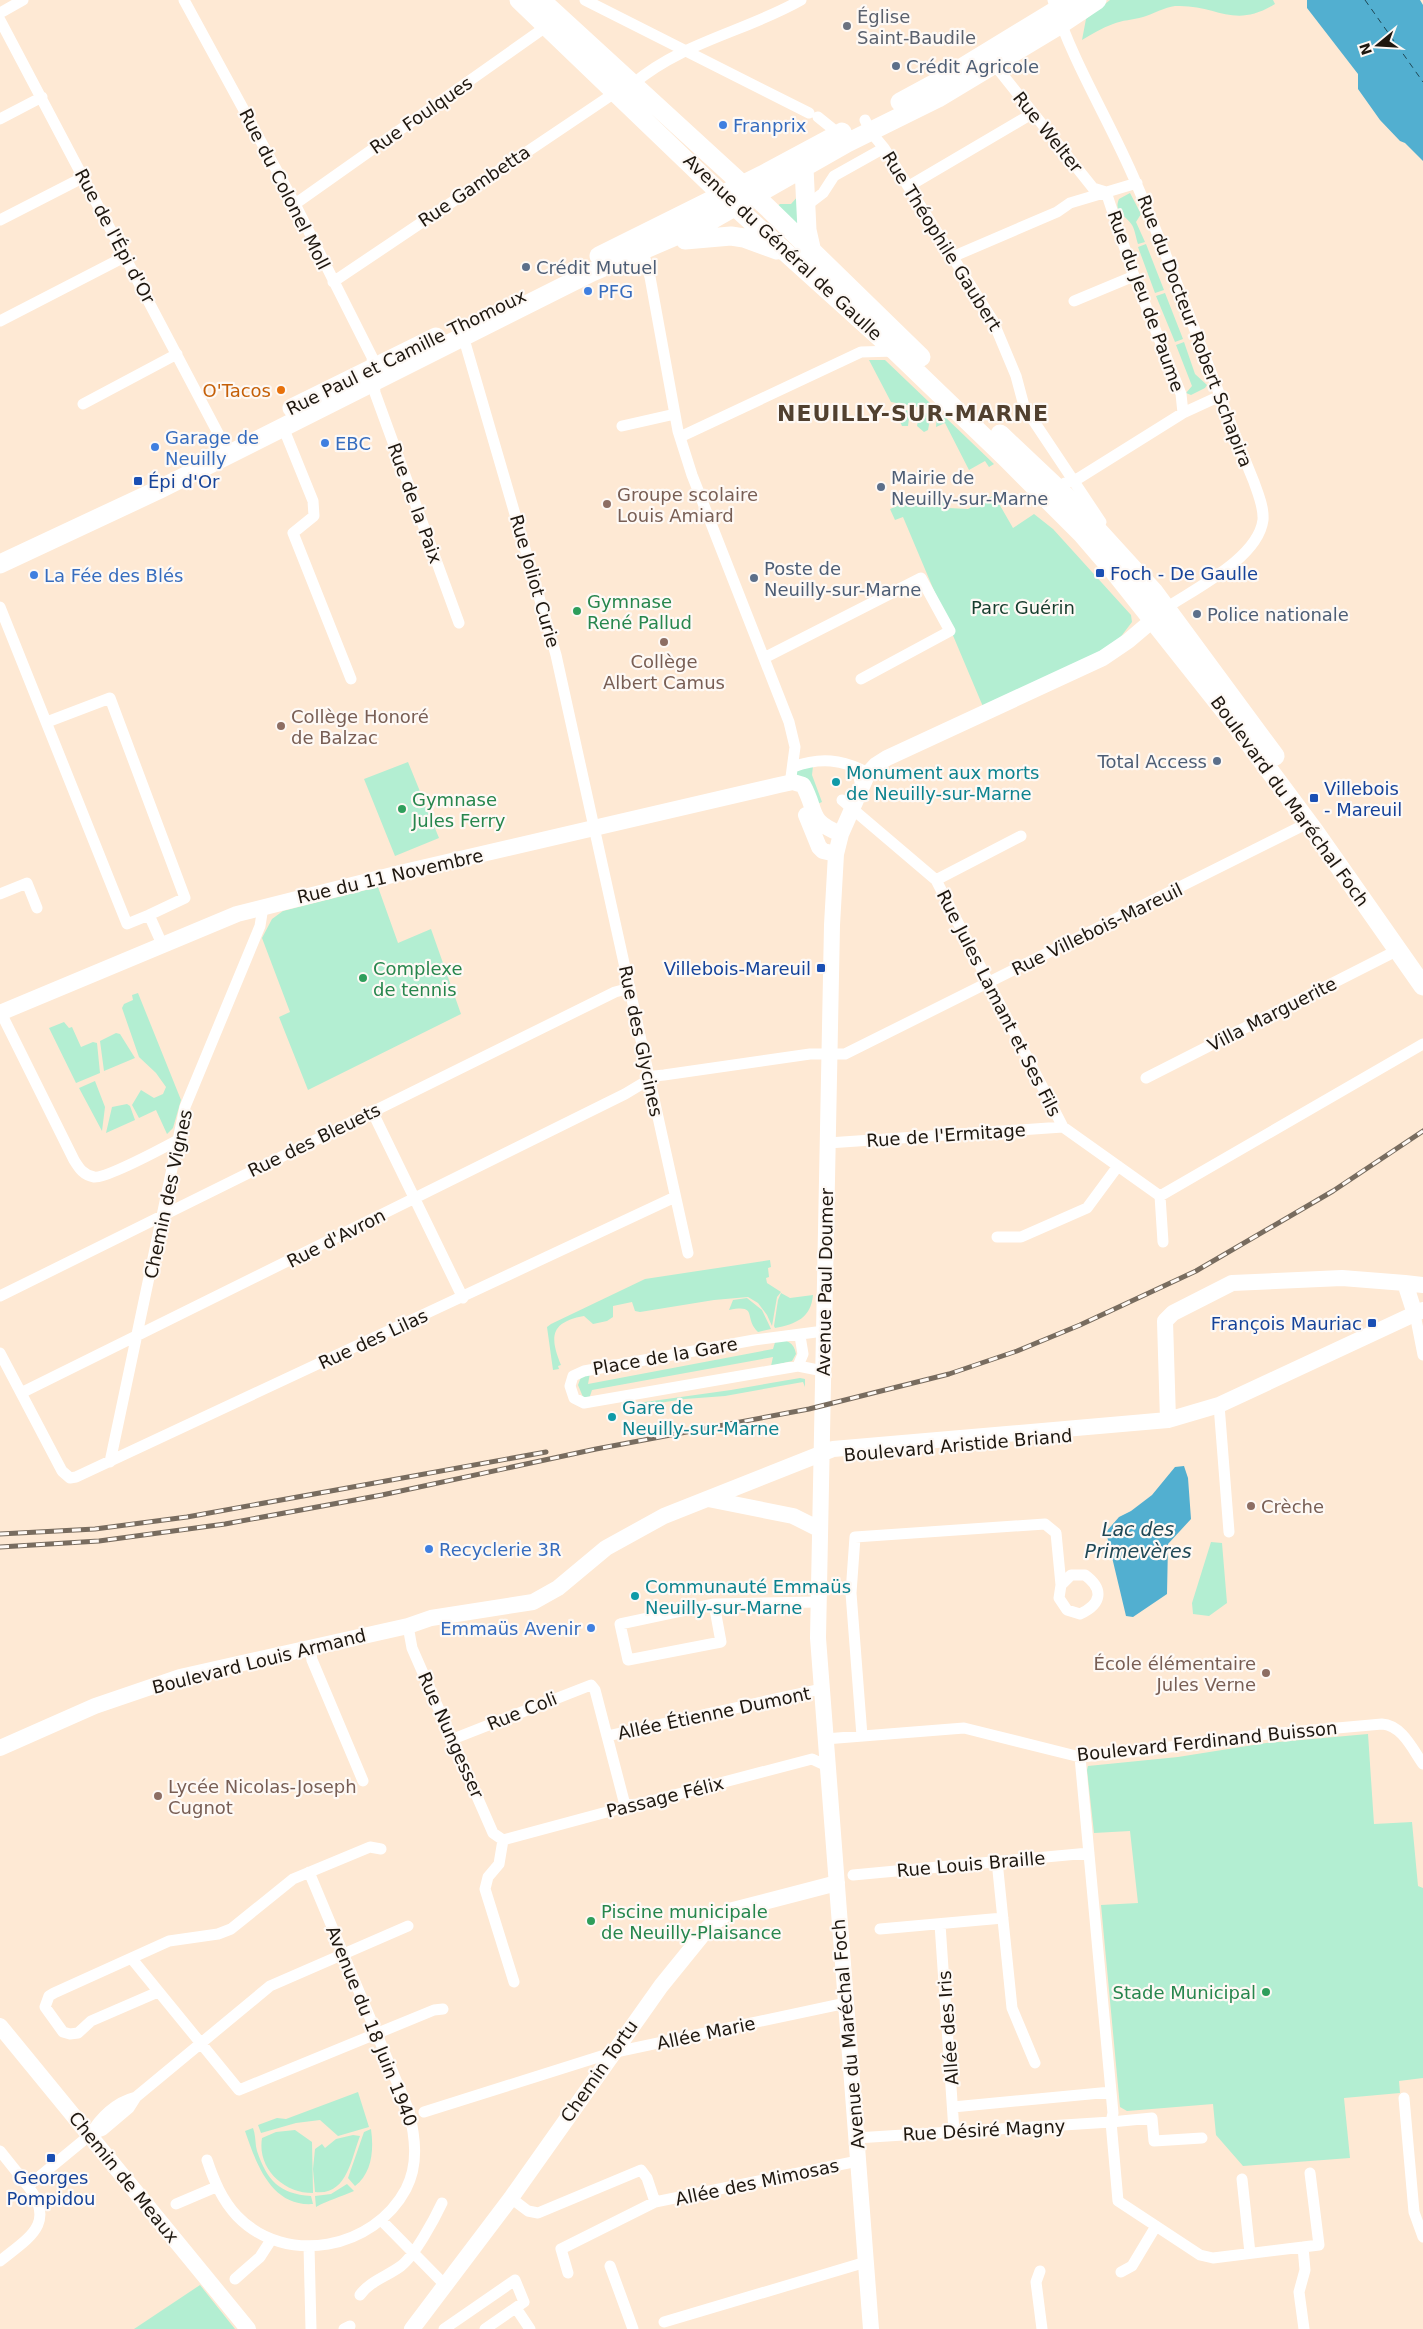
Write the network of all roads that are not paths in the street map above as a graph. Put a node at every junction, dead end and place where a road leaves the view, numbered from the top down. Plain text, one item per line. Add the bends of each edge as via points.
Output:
1 (23, 0) edge
2 (184, 0) edge
3 (519, 0) edge
4 (585, 0) edge
5 (801, 0) edge
6 (1073, 0) edge
7 (1096, 0) edge
8 (547, 2) edge
9 (1057, 12) edge
10 (0, 13) edge
11 (0, 20) edge
12 (547, 26) junction
13 (683, 50) junction
14 (994, 64) junction
15 (633, 84) junction
16 (616, 92) junction
17 (42, 97) junction
18 (1033, 113) junction
19 (0, 119) edge
20 (868, 126) junction
21 (839, 134) junction
22 (884, 148) junction
23 (807, 165) junction
24 (84, 177) junction
25 (1136, 183) junction
26 (909, 186) junction
27 (749, 191) junction
28 (1106, 192) junction
29 (729, 201) junction
30 (295, 204) junction
31 (806, 206) junction
32 (0, 220) edge
33 (671, 240) junction
34 (643, 250) junction
35 (812, 252) junction
36 (788, 254) junction
37 (126, 256) junction
38 (952, 258) junction
39 (1134, 276) junction
40 (333, 282) junction
41 (1074, 301) dead end
42 (0, 321) edge
43 (871, 329) junction
44 (459, 332) junction
45 (895, 351) junction
46 (861, 352) junction
47 (177, 354) junction
48 (374, 375) junction
49 (1220, 396) junction
50 (83, 404) dead end
51 (1183, 413) junction
52 (675, 414) junction
53 (622, 426) dead end
54 (283, 427) junction
55 (680, 437) junction
56 (226, 449) junction
57 (1057, 487) junction
58 (0, 564) edge
59 (0, 607) edge
60 (1157, 616) junction
61 (459, 623) dead end
62 (764, 658) junction
63 (351, 679) dead end
64 (861, 679) dead end
65 (47, 722) junction
66 (868, 773) junction
67 (793, 775) junction
68 (846, 803) junction
69 (1308, 823) junction
70 (595, 828) junction
71 (836, 832) junction
72 (1021, 836) dead end
73 (832, 853) junction
74 (936, 880) junction
75 (0, 894) edge
76 (263, 907) junction
77 (37, 908) dead end
78 (149, 915) junction
79 (162, 944) junction
80 (1398, 950) junction
81 (1423, 963) edge
82 (989, 982) junction
83 (1423, 986) edge
84 (630, 988) junction
85 (0, 1013) edge
86 (1423, 1044) edge
87 (829, 1054) junction
88 (1146, 1078) dead end
89 (649, 1080) junction
90 (372, 1111) junction
91 (1064, 1126) junction
92 (176, 1141) junction
93 (828, 1143) junction
94 (1118, 1166) junction
95 (1160, 1196) junction
96 (676, 1197) junction
97 (415, 1198) junction
98 (163, 1216) junction
99 (996, 1238) dead end
100 (1163, 1242) dead end
101 (688, 1253) dead end
102 (1405, 1283) junction
103 (1423, 1285) edge
104 (0, 1296) edge
105 (463, 1298) junction
106 (1419, 1312) edge
107 (824, 1331) junction
108 (138, 1336) junction
109 (800, 1336) junction
110 (0, 1353) edge
111 (1423, 1355) edge
112 (798, 1366) junction
113 (823, 1371) junction
114 (21, 1393) junction
115 (1220, 1409) junction
116 (1168, 1420) junction
117 (822, 1454) junction
118 (110, 1462) junction
119 (707, 1499) junction
120 (819, 1501) junction
121 (793, 1516) junction
122 (819, 1529) junction
123 (1229, 1532) dead end
124 (1061, 1585) dead end
125 (818, 1602) junction
126 (714, 1604) junction
127 (408, 1626) junction
128 (310, 1648) junction
129 (821, 1689) junction
130 (607, 1736) junction
131 (862, 1736) junction
132 (453, 1739) junction
133 (825, 1739) junction
134 (0, 1748) edge
135 (1080, 1757) junction
136 (1423, 1764) edge
137 (827, 1766) junction
138 (363, 1782) dead end
139 (625, 1805) junction
140 (502, 1840) junction
141 (381, 1849) dead end
142 (1089, 1853) junction
143 (997, 1860) junction
144 (310, 1872) junction
145 (853, 1875) dead end
146 (837, 1883) junction
147 (1002, 1918) junction
148 (940, 1924) junction
149 (408, 1926) dead end
150 (880, 1929) dead end
151 (343, 1954) junction
152 (132, 1959) junction
153 (514, 1982) dead end
154 (158, 1992) junction
155 (846, 2003) junction
156 (443, 2009) dead end
157 (0, 2026) edge
158 (377, 2034) junction
159 (201, 2043) junction
160 (611, 2053) junction
161 (1035, 2063) dead end
162 (1111, 2094) junction
163 (1404, 2098) dead end
164 (953, 2107) junction
165 (424, 2112) dead end
166 (1111, 2122) junction
167 (954, 2131) junction
168 (90, 2135) junction
169 (856, 2138) junction
170 (1202, 2138) dead end
171 (0, 2151) edge
172 (207, 2160) dead end
173 (858, 2161) junction
174 (1310, 2173) dead end
175 (1242, 2179) dead end
176 (28, 2186) junction
177 (216, 2187) junction
178 (511, 2198) junction
179 (655, 2202) junction
180 (442, 2203) dead end
181 (176, 2204) dead end
182 (382, 2221) junction
183 (1156, 2226) junction
184 (1423, 2236) edge
185 (271, 2240) junction
186 (309, 2246) junction
187 (1303, 2247) junction
188 (412, 2253) junction
189 (1250, 2253) junction
190 (0, 2261) edge
191 (866, 2262) junction
192 (610, 2266) dead end
193 (1040, 2271) dead end
194 (1121, 2272) dead end
195 (568, 2273) dead end
196 (235, 2279) dead end
197 (444, 2284) junction
198 (360, 2295) dead end
199 (516, 2308) junction
200 (664, 2322) dead end
201 (417, 2327) edge
202 (248, 2329) edge
203 (312, 2329) edge
204 (444, 2329) edge
205 (485, 2329) edge
206 (530, 2329) edge
207 (633, 2329) edge
208 (871, 2329) edge
209 (1042, 2329) edge
210 (1304, 2329) edge

1 - 10 street
2 - 30 street, Rue du Colonel Moll
3 - 8 street via 539,8
3 - 12 main road, Avenue du Général de Gaulle
4 - 13 street
5 - 13 street via 770,17
6 - 9 main road
7 - 9 main road
8 - 15 main road, Avenue du Général de Gaulle
9 - 14 main road
9 - 20 main road
9 - 25 street, Rue du Docteur Robert Schapira
11 - 17 street, Rue de l'Épi d'Or
12 - 16 main road, Avenue du Général de Gaulle
12 - 30 street, Rue Foulques
13 - 15 street
13 - 21 street via 814,115
14 - 18 street, Rue Welter
14 - 20 main road via 938,98
15 - 27 main road, Avenue du Général de Gaulle
16 - 29 main road, Avenue du Général de Gaulle
16 - 40 street, Rue Gambetta
17 - 19 street
17 - 24 street, Rue de l'Épi d'Or
18 - 26 street
18 - 28 street, Rue Welter via 1093,188
20 - 21 main road, Rue Paul et Camille Thomoux
20 - 22 street, Rue Théophile Gaubert
20 - 23 main road, Rue Paul et Camille Thomoux
21 - 27 main road, Rue Paul et Camille Thomoux
22 - 26 street, Rue Théophile Gaubert
22 - 31 street via 834,176 823,193
23 - 27 main road, Rue Paul et Camille Thomoux
23 - 31 main road
24 - 32 street
24 - 37 street, Rue de l'Épi d'Or
25 - 28 street
25 - 49 street, Rue du Docteur Robert Schapira
26 - 38 street, Rue Théophile Gaubert
27 - 29 main road, Rue Paul et Camille Thomoux
27 - 35 main road, Avenue du Général de Gaulle
28 - 38 street via 1070,203 1057,212
28 - 39 street, Rue du Jeu de Paume
29 - 33 main road, Rue Paul et Camille Thomoux
29 - 36 main road, Avenue du Général de Gaulle
29 - 44 main road, Rue Paul et Camille Thomoux
30 - 40 street, Rue du Colonel Moll
31 - 35 main road
33 - 34 main road, Rue Paul et Camille Thomoux
33 - 36 main road via 731,236
34 - 44 main road, Rue Paul et Camille Thomoux
34 - 52 street
35 - 57 main road, Avenue du Général de Gaulle
36 - 43 main road, Avenue du Général de Gaulle
37 - 42 street
37 - 47 street, Rue de l'Épi d'Or
38 - 57 street, Rue Théophile Gaubert via 993,321
39 - 41 street
39 - 51 street, Rue du Jeu de Paume via 1181,394
40 - 48 street, Rue du Colonel Moll via 372,357
43 - 45 main road, Avenue du Général de Gaulle
43 - 46 street via 868,343
44 - 48 main road, Rue Paul et Camille Thomoux
44 - 70 street, Rue Joliot Curie via 556,655
45 - 46 street
45 - 57 main road, Avenue du Général de Gaulle
46 - 55 street
47 - 50 street
47 - 56 street, Rue de l'Épi d'Or
48 - 54 main road, Rue Paul et Camille Thomoux
48 - 56 main road, Rue Paul et Camille Thomoux
48 - 61 street, Rue de la Paix via 375,394
49 - 51 street
49 - 60 street, Rue du Docteur Robert Schapira via 1256,487 1263,520 1257,538 1244,554
51 - 57 street, Rue du Jeu de Paume via 1079,478
52 - 53 street
52 - 55 street
54 - 56 main road, Rue Paul et Camille Thomoux
54 - 63 street via 313,501 314,516 294,533
55 - 62 street via 698,494
56 - 58 main road, Rue Paul et Camille Thomoux via 106,516
57 - 60 main road, Avenue du Général de Gaulle via 1114,570
57 - 60 main road, Avenue du Général de Gaulle via 1114,548
59 - 65 street
60 - 66 main road, Avenue Paul Doumer via 1103,658 887,758
60 - 69 main road, Boulevard du Maréchal Foch
60 - 81 main road, Boulevard du Maréchal Foch via 1219,677
62 - 64 street via 921,578 950,631
62 - 67 street via 795,740
65 - 78 street via 127,924
65 - 78 street via 110,698 185,898
66 - 67 street via 850,763 817,760
66 - 68 main road, Avenue Paul Doumer
67 - 70 main road, Rue du 11 Novembre
67 - 71 main road via 803,785 821,826
67 - 73 main road via 818,847
68 - 71 main road, Avenue Paul Doumer
68 - 74 street, Rue Jules Lamant et Ses Fils
69 - 80 main road, Boulevard du Maréchal Foch
69 - 82 street, Rue Villebois-Mareuil
70 - 76 main road, Rue du 11 Novembre
70 - 84 street, Rue des Glycines
71 - 73 main road, Avenue Paul Doumer
72 - 74 street
73 - 87 main road, Avenue Paul Doumer
74 - 82 street, Rue Jules Lamant et Ses Fils
75 - 77 street via 27,883
76 - 79 main road, Rue du 11 Novembre
76 - 92 street, Chemin des Vignes via 260,926 185,1107
78 - 79 street
79 - 85 main road, Rue du 11 Novembre
80 - 83 main road, Boulevard du Maréchal Foch
80 - 88 street, Villa Marguerite
82 - 87 street, Rue Villebois-Mareuil via 845,1054
82 - 91 street, Rue Jules Lamant et Ses Fils
84 - 89 street, Rue des Glycines
84 - 90 street, Rue des Bleuets via 615,992
85 - 92 street via 83,1173 96,1178
86 - 95 street
87 - 89 street, Rue Villebois-Mareuil via 664,1074
87 - 93 main road, Avenue Paul Doumer
89 - 96 street, Rue des Glycines
89 - 97 street, Rue d'Avron
90 - 97 street
90 - 98 street, Rue des Bleuets
91 - 93 street, Rue de l'Ermitage
91 - 94 street, Rue Jules Lamant et Ses Fils
92 - 98 street, Chemin des Vignes
93 - 107 main road, Avenue Paul Doumer
94 - 95 street, Rue Jules Lamant et Ses Fils
94 - 99 street via 1088,1208 1021,1236
95 - 100 street
96 - 101 street, Rue des Glycines
96 - 105 street, Rue des Lilas
97 - 105 street
97 - 108 street, Rue d'Avron
98 - 104 street, Rue des Bleuets
98 - 108 street, Chemin des Vignes
102 - 103 main road
102 - 106 main road
102 - 116 main road via 1342,1278 1232,1283 1173,1313 1165,1321 1164,1336
105 - 118 street, Rue des Lilas
106 - 111 street
106 - 115 main road, Boulevard Aristide Briand via 1396,1330
107 - 109 street, Place de la Gare
107 - 113 main road, Avenue Paul Doumer
108 - 114 street, Rue d'Avron
108 - 118 street, Chemin des Vignes
109 - 112 street via 803,1354
109 - 112 street, Place de la Gare via 754,1340 584,1371 573,1376 570,1386 574,1398 584,1403
110 - 114 street
112 - 113 street, Place de la Gare
113 - 117 main road, Avenue Paul Doumer
114 - 118 street, Rue des Lilas via 62,1471 70,1478 82,1476
115 - 116 main road, Boulevard Aristide Briand
115 - 117 main road, Boulevard Aristide Briand via 1199,1422 1165,1428 850,1456
115 - 123 street
116 - 117 main road, Boulevard Aristide Briand via 848,1447
117 - 119 main road, Boulevard Louis Armand
117 - 120 main road, Avenue Paul Doumer
119 - 121 main road
119 - 127 main road, Boulevard Louis Armand via 664,1516 625,1540 565,1595 540,1609 515,1616 431,1628
120 - 121 main road
120 - 122 main road, Avenue Paul Doumer
121 - 122 main road
122 - 125 main road, Avenue Paul Doumer
124 - 131 street via 1056,1533 1045,1524 855,1537 851,1593
125 - 126 street
125 - 129 main road, Avenue Paul Doumer
126 - 126 street via 620,1624 628,1660 721,1642
127 - 128 main road, Boulevard Louis Armand
127 - 132 street, Rue Nungesser via 412,1648
128 - 134 main road, Boulevard Louis Armand via 160,1683 95,1706
128 - 138 street via 312,1660
129 - 130 street, Allée Étienne Dumont
129 - 133 main road, Avenue du Maréchal Foch
130 - 132 street, Rue Coli via 591,1685
130 - 139 street
131 - 133 street, Boulevard Ferdinand Buisson
131 - 135 street, Boulevard Ferdinand Buisson via 964,1728
132 - 140 street, Rue Nungesser via 493,1832
133 - 137 main road, Avenue du Maréchal Foch
135 - 136 street, Boulevard Ferdinand Buisson via 1258,1735 1382,1724 1394,1726
135 - 142 street
137 - 139 street, Passage Félix via 812,1759 640,1804
137 - 146 main road, Avenue du Maréchal Foch
139 - 140 street, Passage Félix
140 - 153 street via 499,1864 488,1877 485,1889
141 - 144 street via 370,1847
142 - 143 street, Rue Louis Braille
142 - 162 street
143 - 145 street, Rue Louis Braille
143 - 147 street
144 - 151 street, Avenue du 18 Juin 1940
144 - 152 street via 285,1884 231,1929 210,1936 169,1942
146 - 155 main road, Avenue du Maréchal Foch
146 - 160 main road, Chemin Tortu via 729,1910 708,1928
147 - 148 street
147 - 161 street via 1012,2008
148 - 150 street
148 - 164 street, Allée des Iris
149 - 151 street
151 - 158 street, Avenue du 18 Juin 1940
151 - 159 street via 270,1986
152 - 154 street
152 - 154 street via 54,1993 46,2001 48,2013 63,2032 78,2033 91,2021
154 - 159 street
155 - 160 street, Allée Marie
155 - 169 main road, Avenue du Maréchal Foch
156 - 158 street
157 - 168 main road, Chemin de Meaux
158 - 159 street via 239,2090
158 - 182 street, Avenue du 18 Juin 1940 via 415,2132 415,2158 407,2187
159 - 168 street via 136,2097 123,2100 98,2122
160 - 165 street, Allée Marie
160 - 178 main road, Chemin Tortu
162 - 164 street
162 - 166 street
163 - 184 street via 1414,2212
164 - 167 street, Allée des Iris
166 - 167 street, Rue Désiré Magny
166 - 170 street, Rue Désiré Magny via 1152,2118 1154,2141
166 - 183 street via 1118,2201
167 - 169 street, Rue Désiré Magny
168 - 176 street
168 - 202 main road, Chemin de Meaux
169 - 173 main road, Avenue du Maréchal Foch
171 - 176 street
172 - 177 street, Avenue du 18 Juin 1940
173 - 179 street, Allée des Mimosas
173 - 191 main road, Avenue du Maréchal Foch
174 - 187 street via 1318,2245
175 - 189 street
176 - 190 street via 42,2210 41,2223 32,2235
177 - 181 street
177 - 185 street, Avenue du 18 Juin 1940 via 238,2217
178 - 179 street, Allée des Mimosas via 528,2211 538,2213 641,2170
178 - 197 main road, Chemin Tortu
179 - 195 street, Allée des Mimosas via 560,2249
180 - 188 street
182 - 186 street, Avenue du 18 Juin 1940 via 356,2236 328,2245
182 - 188 street
183 - 189 street via 1200,2256 1213,2258
183 - 194 street via 1132,2266
185 - 186 street, Avenue du 18 Juin 1940
185 - 196 street via 260,2257
186 - 203 street
187 - 189 street
187 - 210 street via 1306,2270 1299,2292
188 - 197 street
188 - 198 street via 386,2276 368,2284
191 - 200 street
191 - 208 main road, Avenue du Maréchal Foch
192 - 207 street
193 - 209 street via 1036,2282
197 - 201 main road, Chemin Tortu
199 - 204 street via 524,2302 515,2280
199 - 205 street
199 - 206 street

